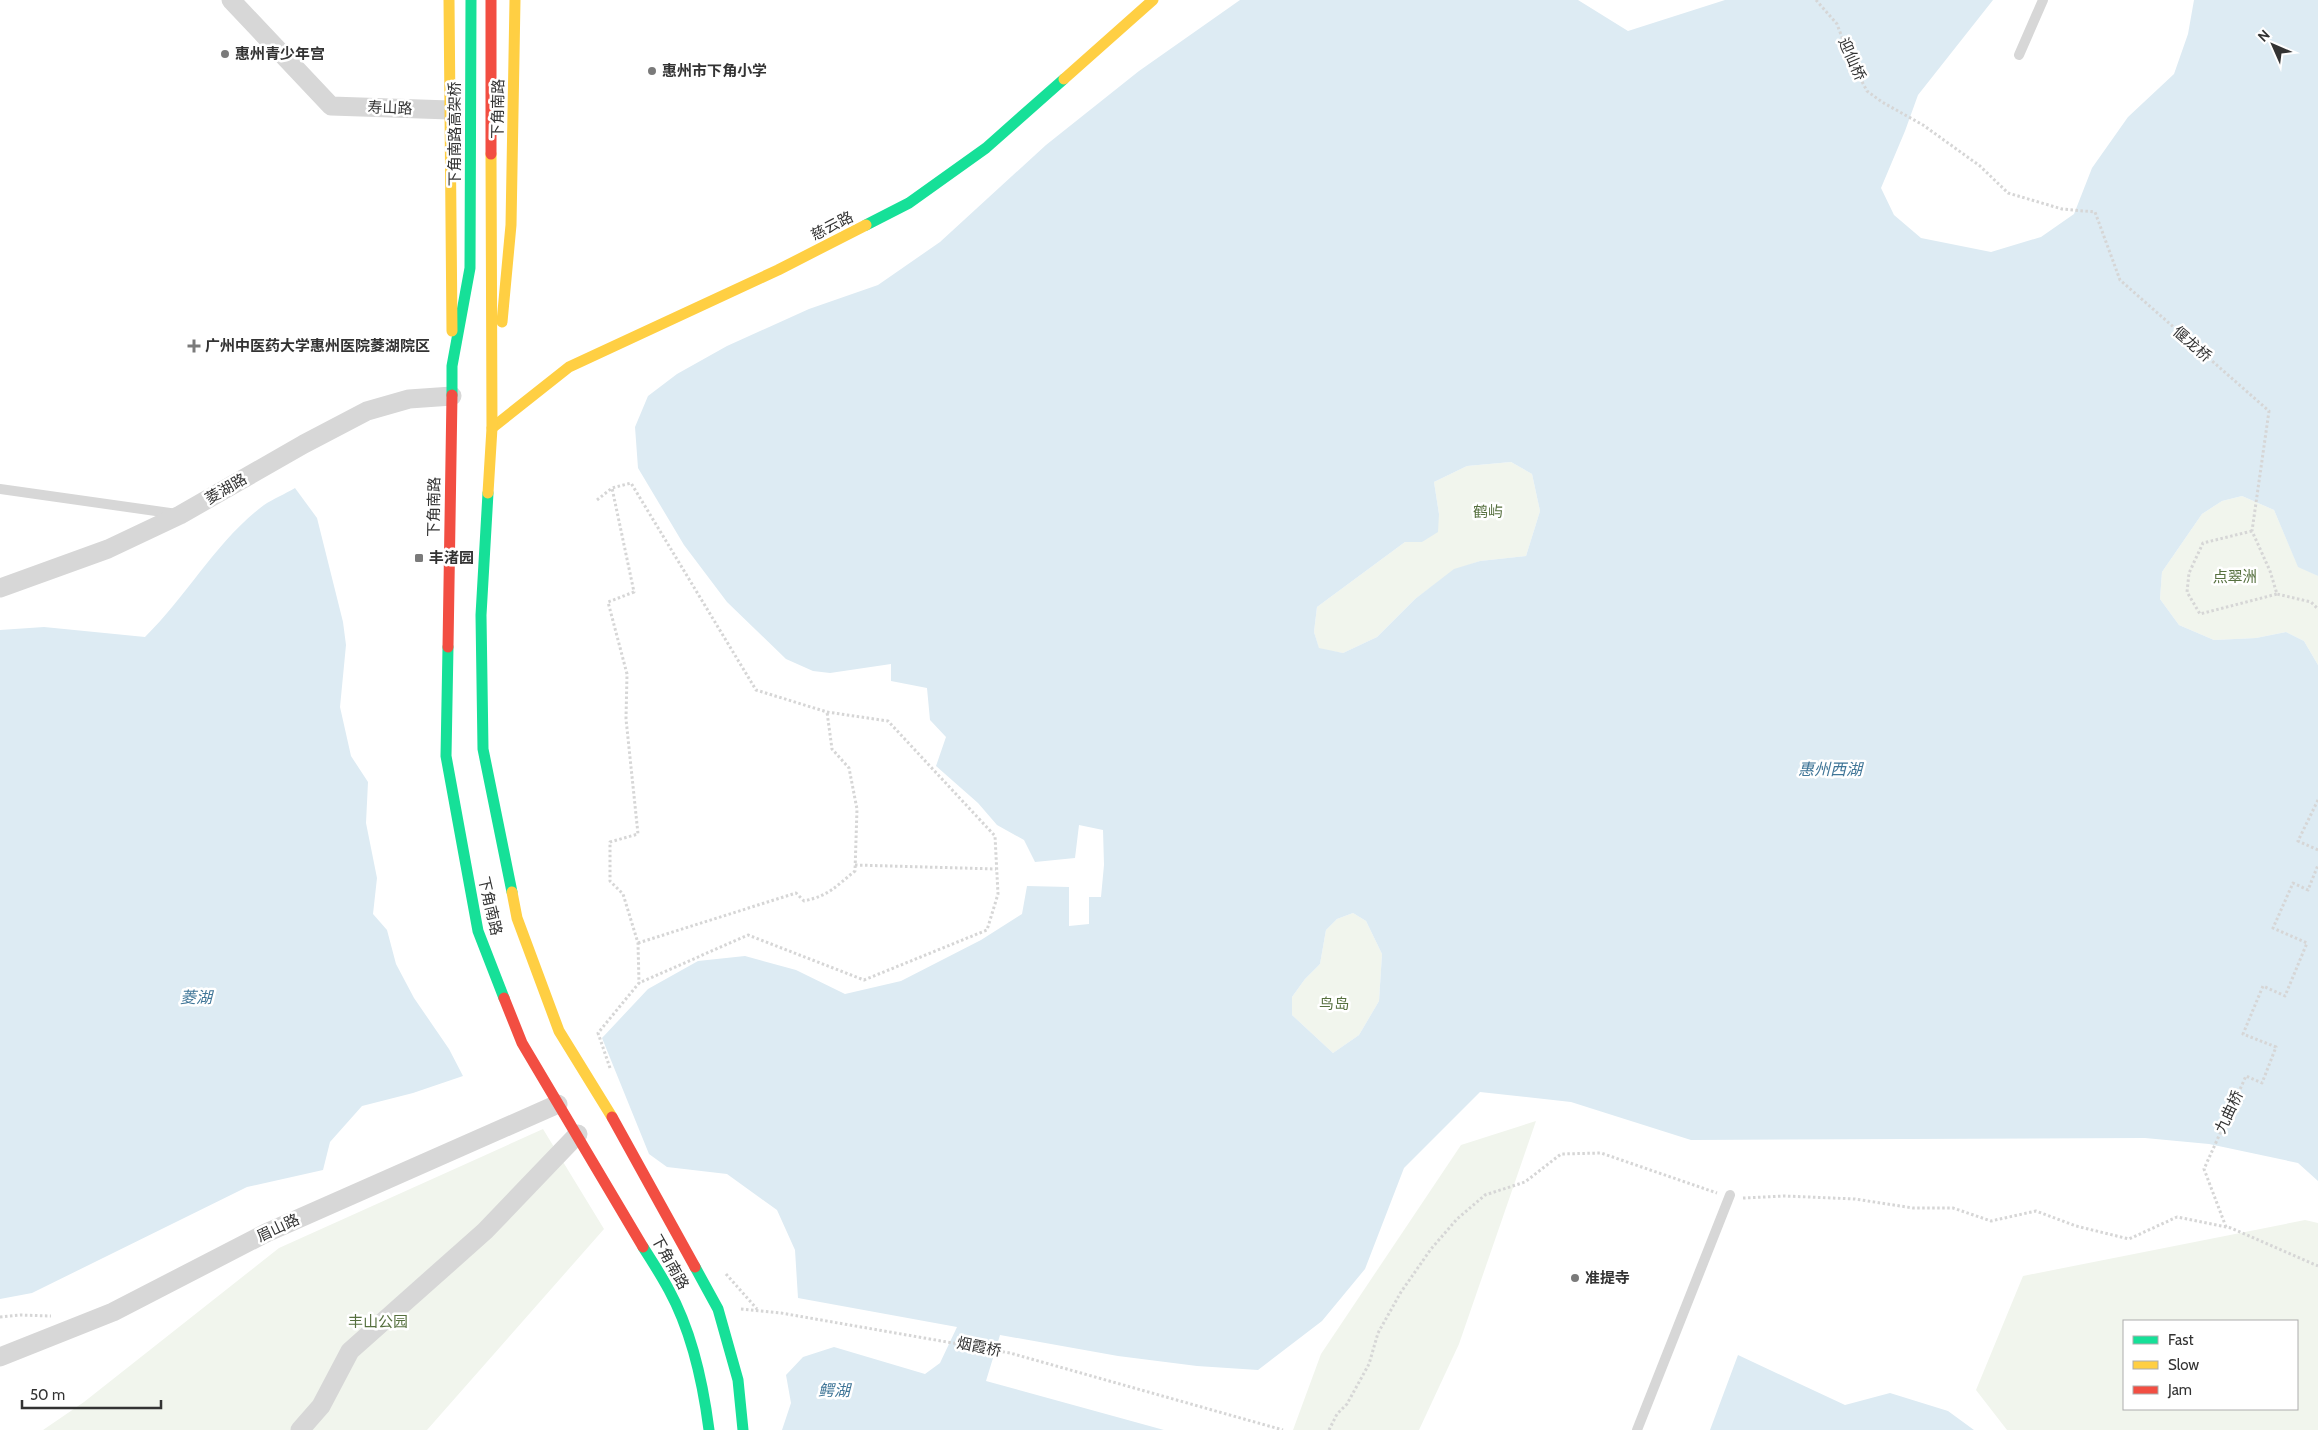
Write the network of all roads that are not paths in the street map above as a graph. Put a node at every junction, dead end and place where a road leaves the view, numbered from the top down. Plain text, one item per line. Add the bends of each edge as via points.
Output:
1 (231, 0) edge
2 (449, 0) edge
3 (471, 0) edge
4 (491, 0) edge
5 (515, 0) edge
6 (1153, 0) edge
7 (2043, 0) edge
8 (2019, 55) dead end
9 (450, 110) junction
10 (470, 268) joint
11 (452, 366) junction
12 (452, 396) junction
13 (492, 428) junction
14 (0, 489) edge
15 (180, 515) junction
16 (0, 588) edge
17 (558, 1104) junction
18 (578, 1134) junction
19 (1730, 1195) road end
20 (0, 1357) edge
21 (300, 1430) edge
22 (709, 1430) edge
23 (743, 1430) edge
24 (1637, 1430) edge

1 - 9 street, 寿山路 via 331,106
2 - 9 main road, 下角南路
3 - 10 main road, 下角南路高架桥
4 - 13 main road, 下角南路
5 - 13 main road, 下角南路 via 511,225
6 - 13 main road, 慈云路 via 986,148 909,203 778,270 569,367
7 - 8 lane
9 - 11 main road, 下角南路
10 - 11 main road, 下角南路
11 - 12 main road, 下角南路
12 - 15 street, 菱湖路 via 409,399 367,411
12 - 17 main road, 下角南路 via 446,756 478,931 522,1043
13 - 23 main road, 下角南路 via 481,615 483,749 517,918 559,1031 613,1118 718,1309 738,1380
14 - 15 lane
15 - 16 street, 菱湖路 via 108,549
17 - 18 main road, 下角南路
17 - 20 street, 眉山路 via 266,1233 113,1312
18 - 21 street via 485,1231 350,1351 321,1406
18 - 22 main road, 下角南路 via 670,1290 689,1339 704,1392
19 - 24 lane

